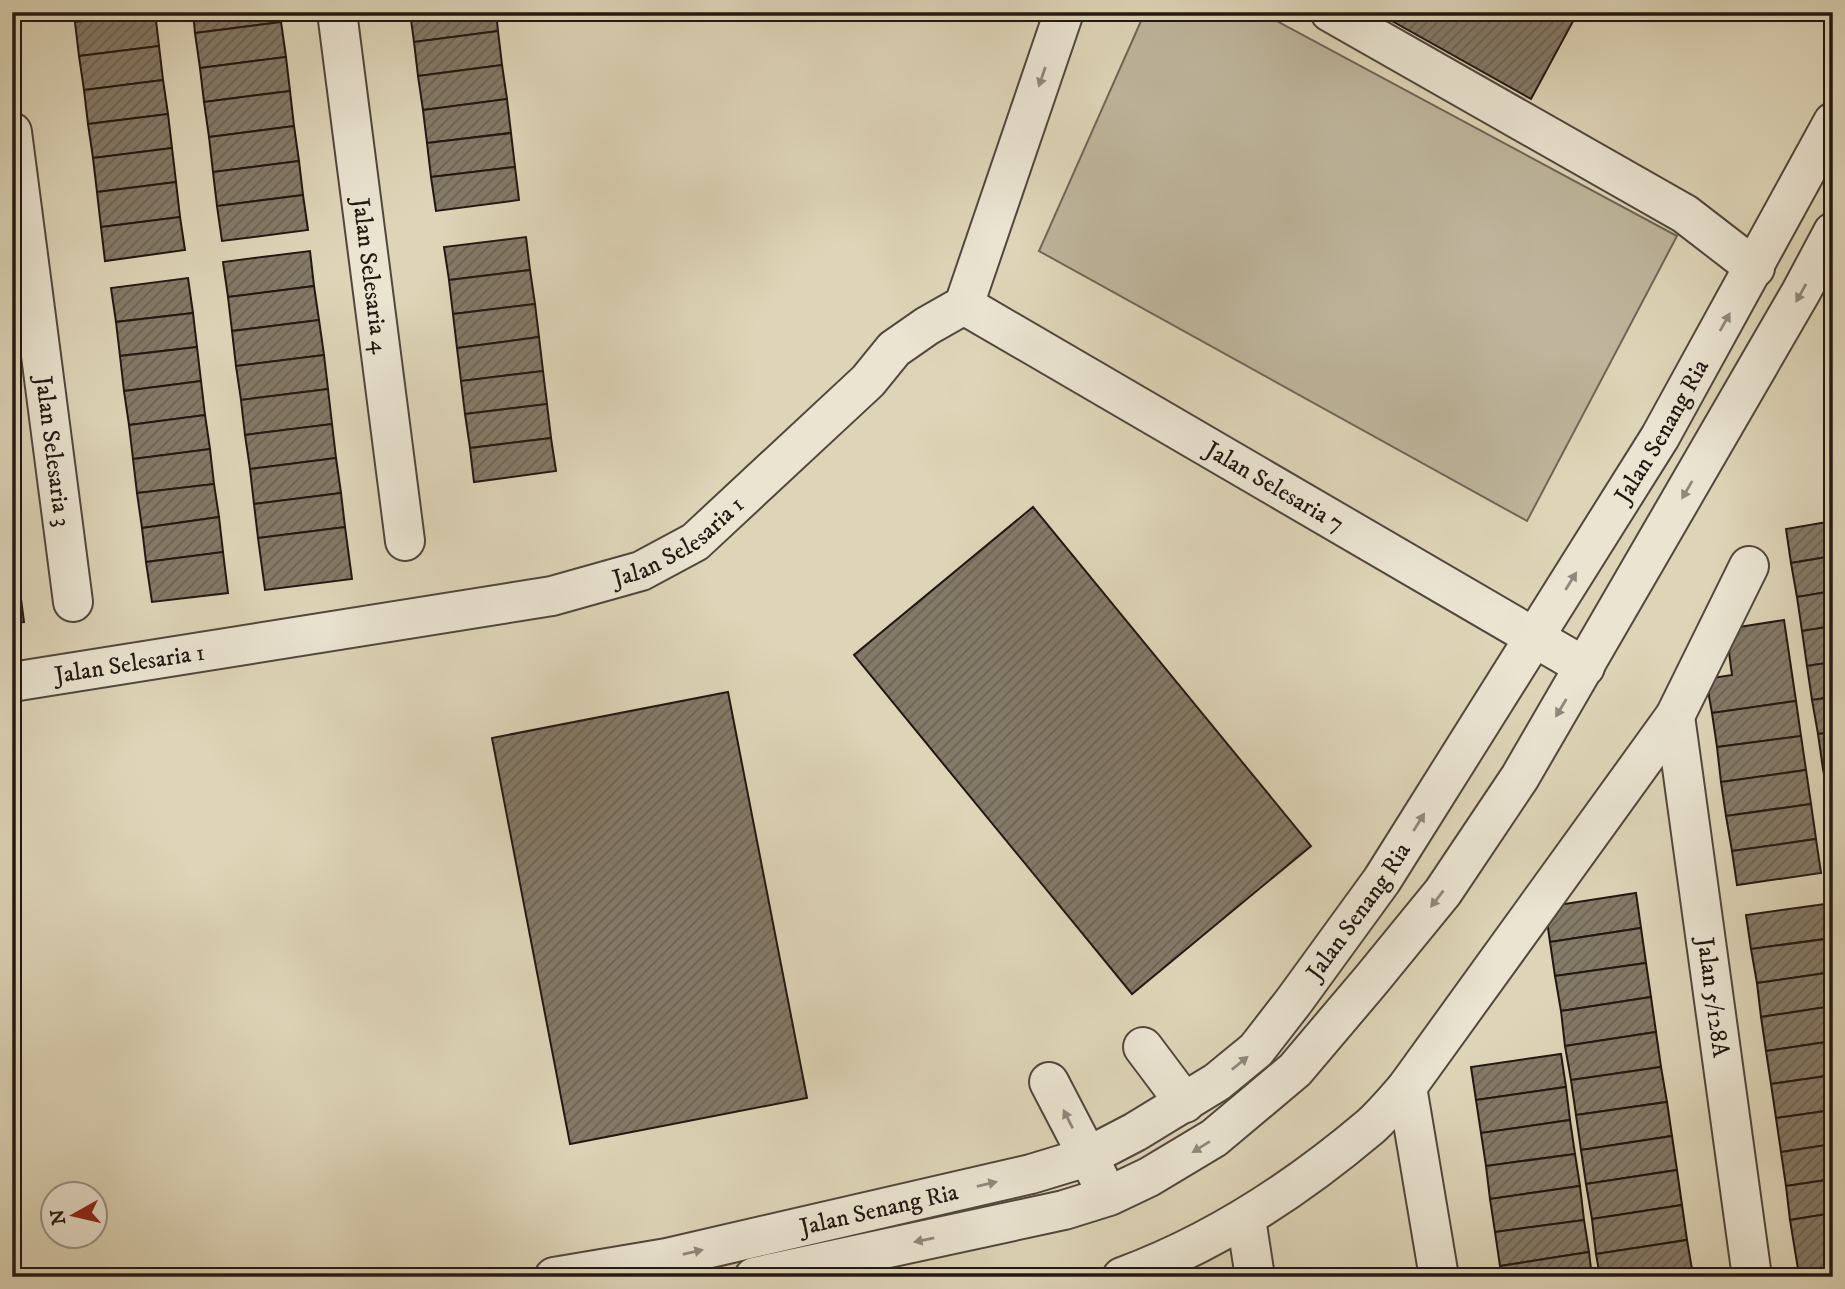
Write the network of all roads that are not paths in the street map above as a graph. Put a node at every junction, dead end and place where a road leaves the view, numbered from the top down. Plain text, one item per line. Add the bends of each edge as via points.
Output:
1 (337, 12) edge
2 (1064, 12) edge
3 (1330, 12) edge
4 (1833, 122) edge
5 (12, 132) edge
6 (1833, 232) edge
7 (1755, 268) junction
8 (964, 305) junction
9 (405, 541) dead end
10 (1749, 566) dead end
11 (73, 602) dead end
12 (1535, 639) junction
13 (1585, 667) junction
14 (12, 682) edge
15 (1675, 716) junction
16 (1143, 1047) dead end
17 (1049, 1082) dead end
18 (1408, 1087) junction
19 (1185, 1102) junction
20 (1087, 1157) junction
21 (1109, 1196) junction
22 (1246, 1219) junction
23 (554, 1277) edge
24 (754, 1277) edge
25 (1122, 1277) edge
26 (1255, 1277) edge
27 (1439, 1277) edge
28 (1752, 1277) edge

1 - 9 street, Jalan Selesaria 4
2 -> 8 street
3 - 7 street via 1685,214
4 - 7 street, Jalan Senang Ria
5 - 11 street, Jalan Selesaria 3
6 -> 13 street, Jalan Senang Ria
12 -> 7 street, Jalan Senang Ria via 1660,437
8 - 12 street, Jalan Selesaria 7
8 - 14 street, Jalan Selesaria 1 via 894,349 868,381 695,542 641,571 552,596
10 - 15 street
12 - 13 street, Jalan Selesaria 7
19 -> 12 street, Jalan Senang Ria via 1256,1050 1294,1001 1382,880
13 -> 21 street, Jalan Senang Ria via 1520,777 1443,892 1294,1070 1214,1138
15 - 18 street
15 - 28 street, Jalan 5/128A
16 - 19 street
20 -> 17 street
18 - 22 street via 1373,1125
18 - 27 street
19 - 20 street, Jalan Senang Ria
20 - 21 street
23 -> 20 street, Jalan Senang Ria via 667,1258
21 -> 24 street, Jalan Senang Ria via 1064,1210
22 - 25 street
22 - 26 street

